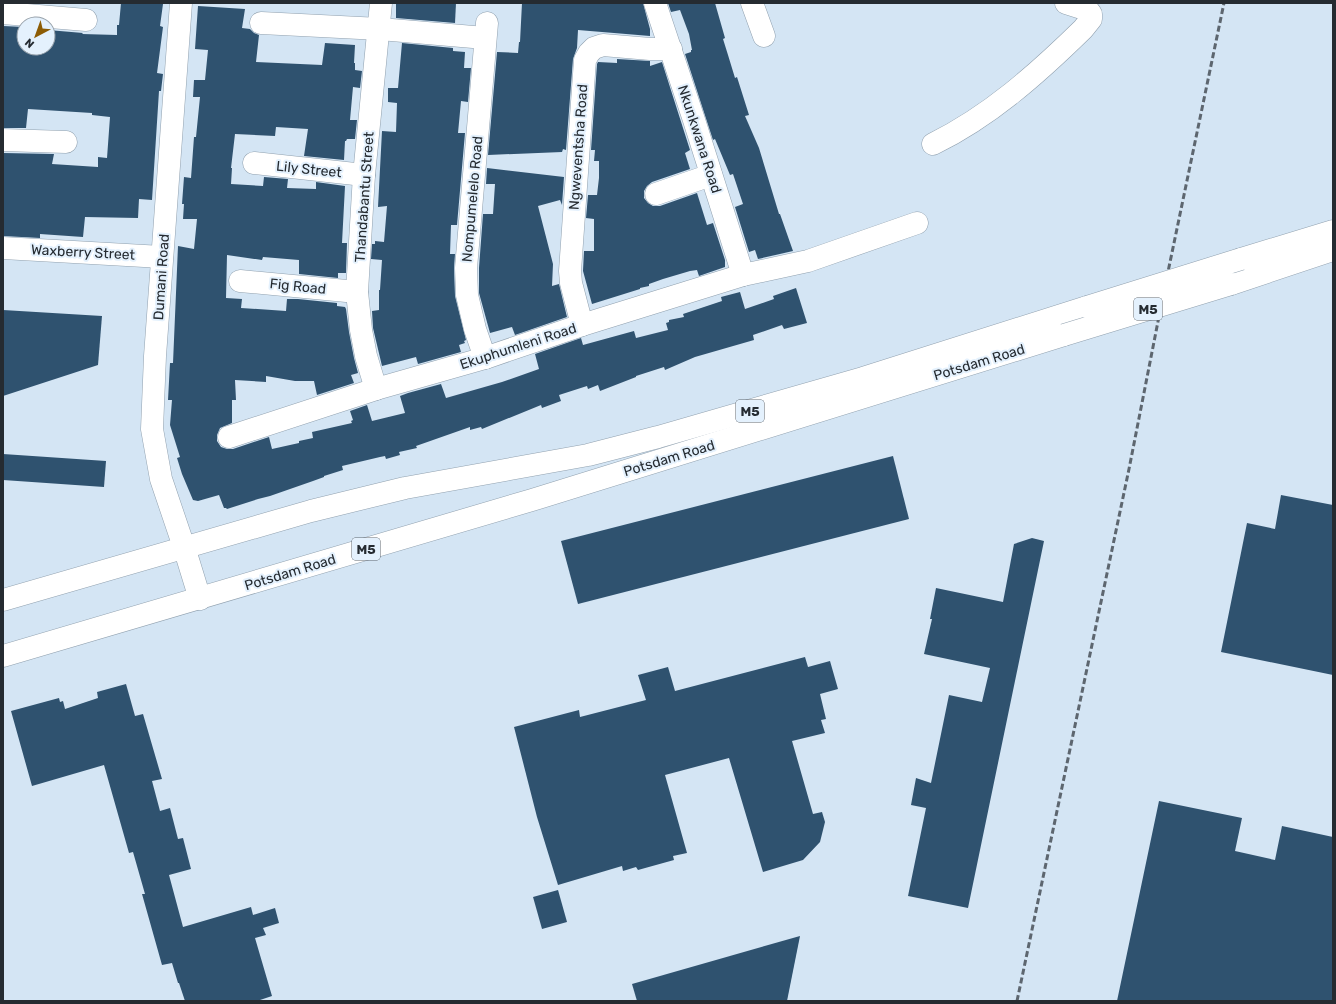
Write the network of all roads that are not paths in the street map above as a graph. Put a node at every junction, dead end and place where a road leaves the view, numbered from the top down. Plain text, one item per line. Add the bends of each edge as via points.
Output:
1 (181, 3) edge
2 (382, 3) edge
3 (654, 3) edge
4 (752, 3) edge
5 (1066, 3) edge
6 (3, 13) edge
7 (86, 20) dead end
8 (261, 23) dead end
9 (380, 29) junction
10 (764, 36) dead end
11 (671, 49) junction
12 (3, 140) edge
13 (66, 142) dead end
14 (933, 144) dead end
15 (254, 163) dead end
16 (364, 175) junction
17 (712, 175) junction
18 (656, 194) dead end
19 (917, 222) dead end
20 (1333, 231) edge
21 (3, 248) edge
22 (1333, 250) edge
23 (162, 257) junction
24 (743, 275) junction
25 (240, 281) dead end
26 (356, 292) junction
27 (582, 325) junction
28 (485, 358) junction
29 (376, 389) junction
30 (229, 437) dead end
31 (184, 547) junction
32 (200, 599) junction
33 (3, 600) edge
34 (3, 656) edge

1 - 23 street, Dumani Road
2 - 9 street, Thandabantu Street
3 - 11 street, Nkunkwana Road
4 - 10 street
5 - 14 street via 1088,10 1091,19 1004,101 954,134
6 - 7 street
8 - 9 street, Nompumelelo Road
9 - 16 street, Thandabantu Street
9 - 28 street, Nompumelelo Road via 486,31 466,268 467,295 474,329
11 - 17 street, Nkunkwana Road
11 - 27 street, Ngweventsha Road via 603,45 594,48 585,60 570,271
12 - 13 street
15 - 16 street, Lily Street
16 - 26 street, Thandabantu Street
17 - 18 street
17 - 24 street, Nkunkwana Road
19 - 24 street, Ekuphumleni Road via 808,261
20 - 31 street, Potsdam Road / M5, bridge via 863,378 658,437 588,455 405,488 311,511
21 - 23 street, Waxberry Street
22 - 32 street, Potsdam Road / M5, bridge via 1231,284 532,500
23 - 31 street, Dumani Road via 152,429 161,480
24 - 27 street, Ekuphumleni Road
25 - 26 street, Fig Road
26 - 29 street, Thandabantu Street via 366,356
27 - 28 street, Ekuphumleni Road
28 - 29 street, Ekuphumleni Road
29 - 30 street, Ekuphumleni Road
31 - 32 street, Dumani Road
31 - 33 street, Potsdam Road / M5
32 - 34 street, Potsdam Road / M5

